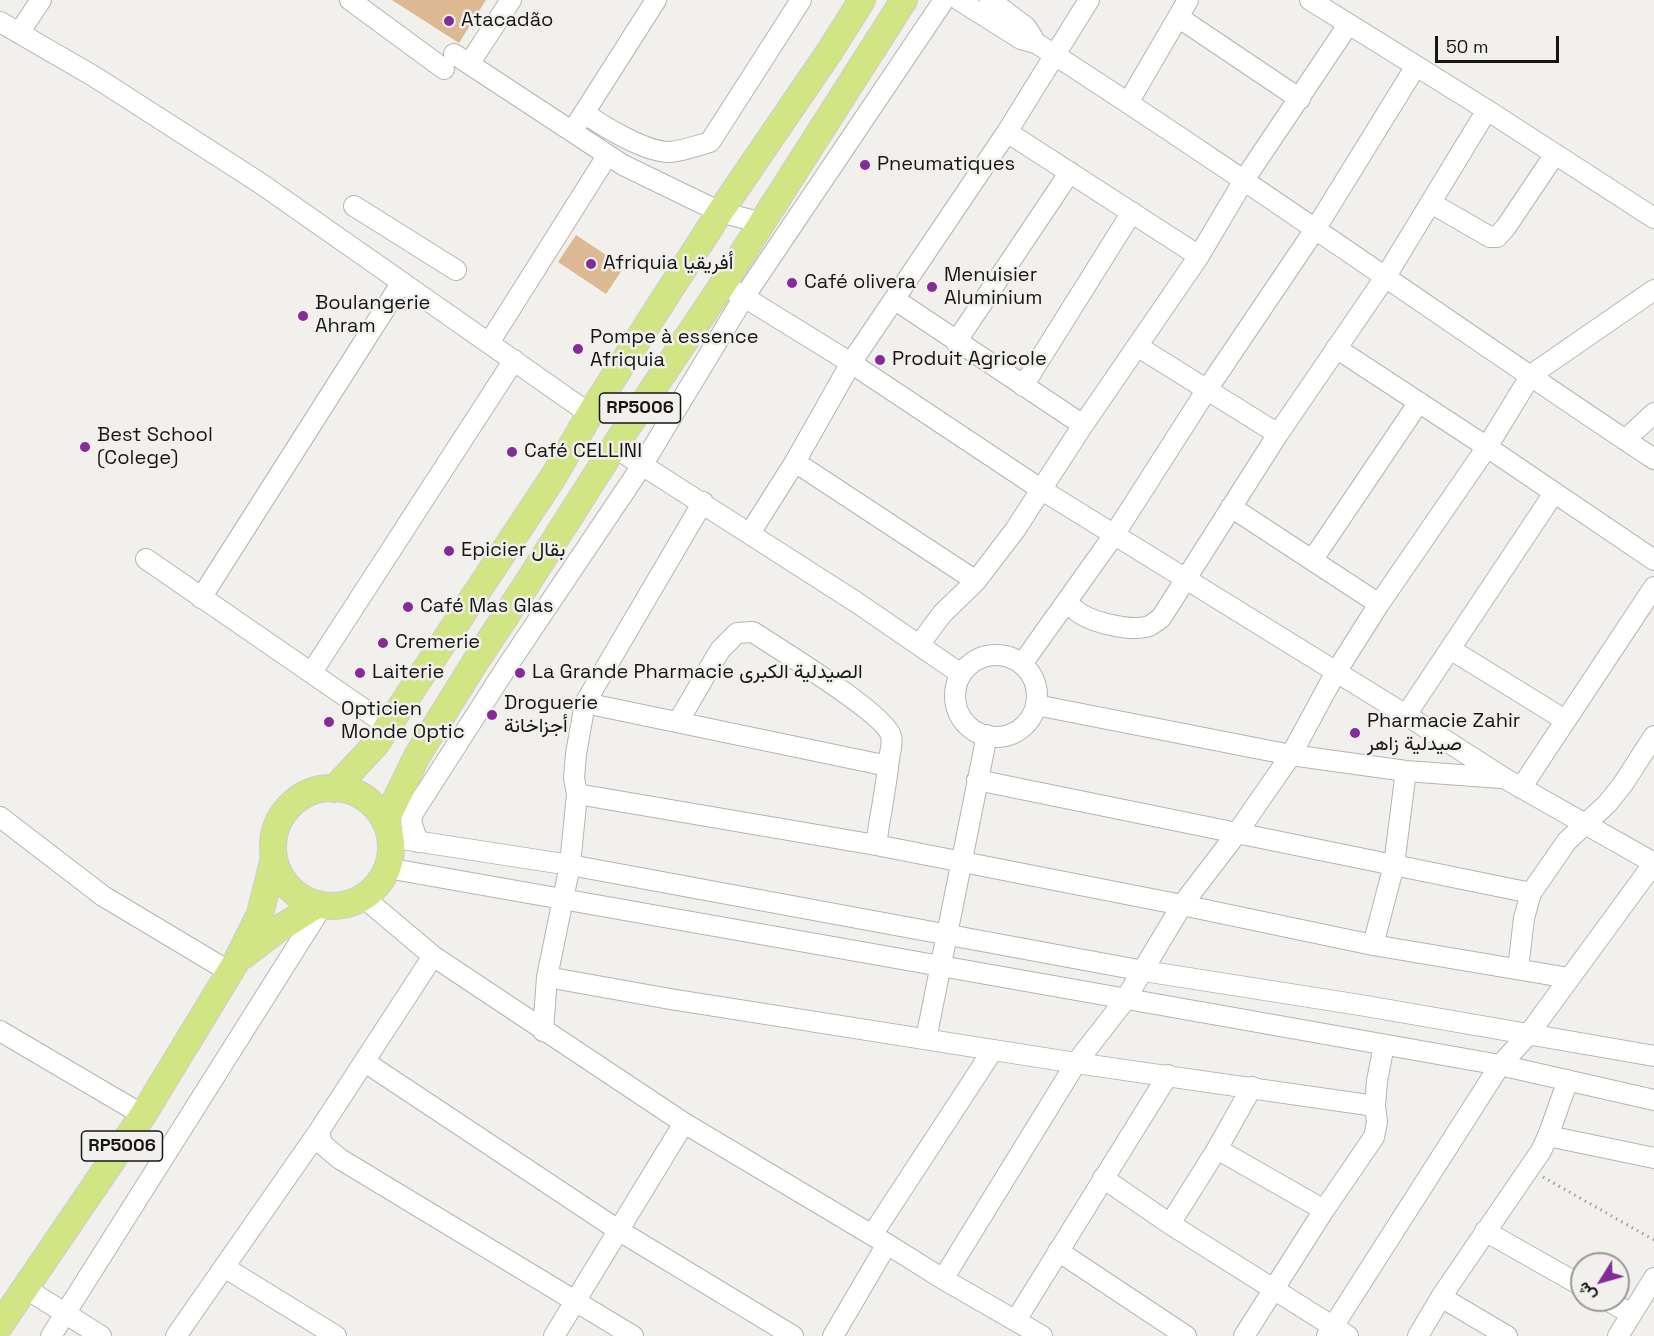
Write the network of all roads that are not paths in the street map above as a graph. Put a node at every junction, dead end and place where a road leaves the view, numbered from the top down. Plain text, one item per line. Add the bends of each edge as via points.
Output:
1 (40, 0) edge
2 (350, 0) edge
3 (511, 0) edge
4 (657, 0) edge
5 (801, 0) edge
6 (862, 0) edge
7 (904, 0) edge
8 (944, 0) edge
9 (959, 0) edge
10 (990, 0) edge
11 (1089, 0) edge
12 (1310, 0) edge
13 (1183, 8) edge
14 (0, 22) edge
15 (1348, 25) junction
16 (19, 33) junction
17 (1036, 42) junction
18 (1055, 55) junction
19 (456, 63) junction
20 (1416, 66) junction
21 (1300, 99) junction
22 (1128, 103) junction
23 (1487, 110) junction
24 (584, 113) junction
25 (572, 131) junction
26 (1007, 132) junction
27 (1555, 154) junction
28 (607, 156) junction
29 (1070, 172) junction
30 (1244, 180) junction
31 (1431, 203) junction
32 (354, 206) dead end
33 (720, 212) junction
34 (1132, 212) junction
35 (1654, 218) edge
36 (762, 223) junction
37 (1316, 228) junction
38 (1199, 256) junction
39 (456, 270) dead end
40 (1386, 276) junction
41 (402, 282) junction
42 (733, 291) junction
43 (1654, 291) edge
44 (894, 299) junction
45 (956, 342) junction
46 (489, 343) junction
47 (1137, 346) junction
48 (1336, 348) junction
49 (514, 360) junction
50 (851, 363) junction
51 (1531, 375) junction
52 (1023, 386) junction
53 (1206, 391) junction
54 (1419, 402) junction
55 (1654, 413) edge
56 (590, 414) junction
57 (1083, 425) junction
58 (1278, 434) junction
59 (1625, 440) junction
60 (614, 447) junction
61 (1487, 447) junction
62 (1654, 459) edge
63 (795, 462) junction
64 (643, 464) junction
65 (1042, 490) junction
66 (1554, 493) junction
67 (703, 502) junction
68 (1231, 507) junction
69 (750, 533) junction
70 (1114, 535) junction
71 (146, 559) dead end
72 (1313, 559) junction
73 (1654, 560) edge
74 (1187, 579) junction
75 (976, 581) junction
76 (1654, 587) edge
77 (201, 598) junction
78 (1066, 603) junction
79 (1380, 604) junction
80 (919, 645) junction
81 (1450, 649) junction
82 (1022, 664) junction
83 (312, 672) junction
84 (1336, 672) junction
85 (961, 674) junction
86 (585, 703) junction
87 (1036, 705) junction
88 (1406, 715) junction
89 (1564, 720) junction
90 (678, 722) junction
91 (387, 725) junction
92 (987, 735) junction
93 (1654, 736) edge
94 (1292, 755) junction
95 (888, 766) junction
96 (1406, 771) junction
97 (977, 780) junction
98 (1512, 783) junction
99 (334, 789) junction
100 (577, 794) junction
101 (0, 817) edge
102 (1583, 824) junction
103 (387, 830) junction
104 (1237, 833) junction
105 (418, 842) junction
106 (876, 845) junction
107 (274, 858) junction
108 (962, 862) junction
109 (1654, 863) edge
110 (570, 865) junction
111 (1394, 865) junction
112 (387, 868) junction
113 (1531, 893) junction
114 (363, 897) junction
115 (562, 899) junction
116 (320, 905) junction
117 (1182, 905) junction
118 (946, 936) junction
119 (1373, 945) junction
120 (433, 956) junction
121 (940, 966) junction
122 (233, 967) junction
123 (1518, 969) junction
124 (1144, 971) junction
125 (548, 976) junction
126 (1569, 978) junction
127 (1125, 1000) junction
128 (0, 1030) edge
129 (543, 1031) junction
130 (1528, 1035) junction
131 (926, 1039) junction
132 (1384, 1045) junction
133 (993, 1050) junction
134 (1654, 1056) edge
135 (365, 1062) junction
136 (1076, 1063) junction
137 (1500, 1065) junction
138 (1168, 1075) junction
139 (1568, 1080) junction
140 (1252, 1087) junction
141 (1654, 1100) edge
142 (1375, 1106) junction
143 (143, 1115) junction
144 (684, 1123) junction
145 (319, 1131) junction
146 (1548, 1136) junction
147 (1217, 1149) junction
148 (1654, 1158) edge
149 (1103, 1179) junction
150 (1324, 1210) junction
151 (1170, 1224) junction
152 (618, 1230) junction
153 (1485, 1231) junction
154 (880, 1239) junction
155 (1058, 1251) junction
156 (224, 1268) junction
157 (1654, 1278) edge
158 (943, 1279) junction
159 (1570, 1279) edge
160 (25, 1288) junction
161 (1274, 1289) junction
162 (1441, 1297) junction
163 (575, 1301) junction
164 (1628, 1312) edge
165 (66, 1314) junction
166 (1631, 1314) junction
167 (1016, 1320) junction
168 (0, 1325) edge
169 (1336, 1333) edge
170 (51, 1336) edge
171 (101, 1336) edge
172 (176, 1336) edge
173 (336, 1336) edge
174 (554, 1336) edge
175 (633, 1336) edge
176 (793, 1336) edge
177 (833, 1336) edge
178 (1042, 1336) edge
179 (1186, 1336) edge
180 (1244, 1336) edge
181 (1418, 1336) edge
182 (1507, 1336) edge
183 (1618, 1336) edge

1 - 16 street
2 - 19 street
3 - 19 street
4 - 24 street
5 - 24 street via 710,142 666,152 608,129
6 - 33 main road, RP5006
7 - 36 main road, RP5006
8 - 42 street
9 - 17 street via 1022,39
10 - 17 street via 1026,27
11 - 18 street
12 - 15 street
13 - 21 street
13 - 22 street
14 - 16 street
15 - 20 street
15 - 21 street
16 - 41 street via 250,177
17 - 18 street
18 - 22 street
18 - 26 street
19 - 25 street
20 - 23 street
20 - 37 street
21 - 30 street
22 - 30 street
23 - 27 street
23 - 31 street
24 - 25 street
25 - 28 street
26 - 29 street
26 - 44 street
27 - 31 street via 1497,237 1490,237
27 - 35 street
28 - 33 street
28 - 46 street
29 - 34 street
29 - 45 street
30 - 37 street
30 - 38 street
31 - 40 street
32 - 39 street
33 - 36 street
33 - 56 main road, RP5006
34 - 38 street
34 - 52 street
36 - 42 main road, RP5006
37 - 40 street
37 - 53 street
38 - 47 street
40 - 48 street
40 - 51 street
41 - 46 street
41 - 77 street
42 - 50 street
42 - 60 main road, RP5006
42 - 64 street
43 - 51 street
44 - 45 street
44 - 50 street
45 - 52 street
46 - 49 street
47 - 53 street
47 - 57 street
48 - 54 street
48 - 58 street
49 - 56 street
49 - 83 street
50 - 63 street
50 - 65 street
51 - 59 street
51 - 61 street
52 - 57 street
53 - 58 street
53 - 70 street
54 - 61 street
54 - 72 street
55 - 59 street
56 - 91 main road, RP5006 via 552,479
57 - 65 street
58 - 68 street
59 - 62 street
60 - 64 street
60 - 103 main road, RP5006 via 417,756
61 - 66 street
61 - 79 street
63 - 69 street
63 - 75 street
64 - 67 street
64 - 105 street via 413,813 411,822
65 - 70 street
65 - 75 street
66 - 73 street
66 - 81 street
67 - 69 street
67 - 86 street
68 - 72 street
68 - 74 street
69 - 80 street
70 - 74 street
70 - 78 street
71 - 77 street
72 - 79 street
74 - 78 street via 1161,618 1150,626 1101,622
74 - 84 street
75 - 80 street via 942,614
76 - 89 street
77 - 83 street
78 - 82 street
79 - 84 street
80 - 85 street
81 - 88 street
81 - 89 street
82 - 85 street via 1005,656 987,656 971,663
82 - 87 street via 1033,678
83 - 91 street
84 - 88 street
84 - 94 street
85 - 92 street via 955,695 959,713 970,727
86 - 90 street
86 - 100 street via 574,778
87 - 92 street via 1021,728 1005,735
87 - 94 street
88 - 98 street
89 - 98 street
90 - 95 street
90 - 95 street via 720,650 737,633 753,632 884,724 892,738
91 - 99 main road, RP5006 via 370,751
92 - 97 street
93 - 102 street via 1607,804
94 - 96 street
94 - 104 street
95 - 106 street
96 - 98 street
96 - 111 street
97 - 104 street
97 - 108 street
98 - 102 street
99 - 103 main road, RP5006 via 364,798 376,809
99 - 107 main road, RP5006 via 307,794 286,810 274,835
100 - 106 street
100 - 110 street
101 - 122 street via 135,917
102 - 109 street
102 - 113 street
103 - 105 street
103 - 112 main road, RP5006
104 - 111 street
104 - 117 street
105 - 110 street
106 - 108 street
107 - 116 main road via 291,889
107 - 122 main road, RP5006 via 260,914
108 - 117 street
108 - 118 street
109 - 126 street
110 - 115 street
110 - 118 street
111 - 113 street
111 - 119 street
112 - 114 main road via 379,883
112 - 115 street
113 - 123 street
114 - 116 main road, RP5006 via 346,904
114 - 120 street
115 - 121 street
115 - 125 street
116 - 122 main road, RP5006 via 263,939
116 - 165 street
117 - 119 street
117 - 124 street
118 - 121 street
118 - 124 street
119 - 123 street
120 - 129 street
120 - 135 street
121 - 127 street
121 - 131 street
122 - 143 main road, RP5006
123 - 126 street
124 - 127 street
124 - 130 street
125 - 129 street
125 - 131 street
126 - 130 street
127 - 132 street
127 - 136 street
128 - 143 street
129 - 144 street
130 - 134 street
130 - 137 street
131 - 133 street
132 - 137 street
132 - 142 street
133 - 136 street
133 - 154 street
135 - 145 street
135 - 152 street
136 - 138 street
136 - 158 street
137 - 139 street
137 - 169 street
138 - 140 street
138 - 149 street
139 - 141 street
139 - 146 street
140 - 142 street
140 - 147 street
142 - 150 street via 1374,1137
143 - 160 main road, RP5006
144 - 152 street
144 - 154 street
145 - 156 street
145 - 163 street via 322,1144 340,1159
146 - 148 street
146 - 153 street
147 - 150 street
147 - 151 street
149 - 151 street
149 - 155 street
150 - 161 street
151 - 161 street
152 - 163 street
152 - 176 street
153 - 159 street
153 - 162 street
154 - 158 street
154 - 177 street
155 - 167 street
155 - 179 street
156 - 172 street
156 - 173 street
157 - 166 street
158 - 167 street
160 - 165 street
160 - 168 main road, RP5006
161 - 169 street
161 - 180 street
162 - 181 street
162 - 182 street
163 - 174 street
163 - 175 street
164 - 166 street
165 - 170 street
165 - 171 street
166 - 183 street
167 - 178 street

